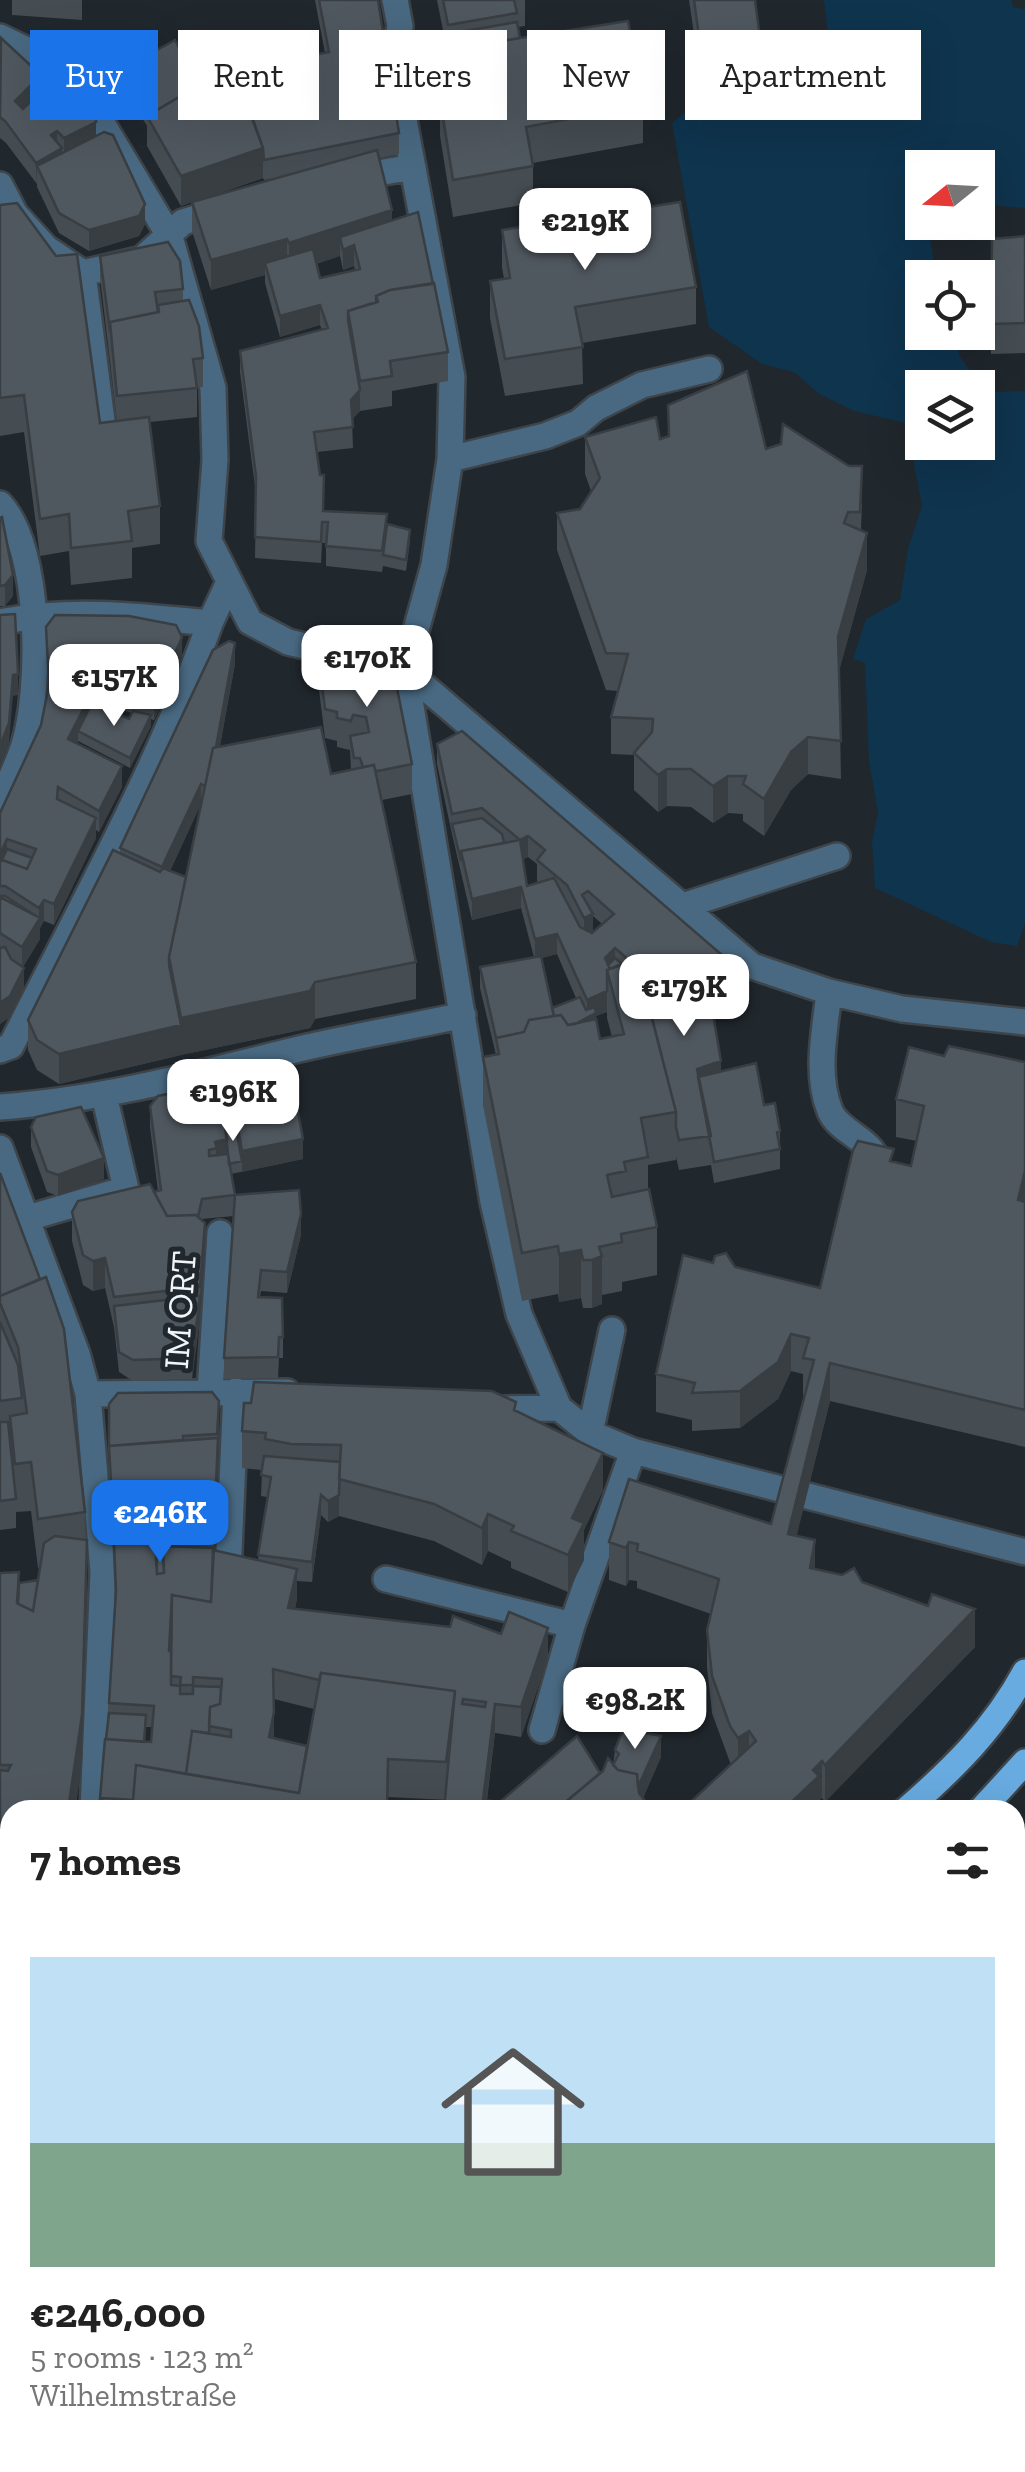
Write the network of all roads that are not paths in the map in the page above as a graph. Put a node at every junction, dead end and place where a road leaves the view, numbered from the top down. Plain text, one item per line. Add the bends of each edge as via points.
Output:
1 (395, 0) edge
2 (0, 37) edge
3 (413, 167) junction
4 (328, 183) edge
5 (0, 185) edge
6 (246, 204) edge
7 (7, 215) edge
8 (170, 238) junction
9 (82, 273) junction
10 (709, 370) dead end
11 (105, 444) edge
12 (450, 458) junction
13 (0, 504) edge
14 (228, 584) junction
15 (36, 615) junction
16 (0, 622) edge
17 (210, 623) junction
18 (406, 670) junction
19 (0, 802) edge
20 (837, 856) dead end
21 (686, 905) junction
22 (829, 992) junction
23 (463, 1015) junction
24 (1025, 1022) edge
25 (0, 1050) edge
26 (104, 1095) junction
27 (0, 1107) edge
28 (0, 1148) edge
29 (870, 1202) edge
30 (28, 1218) junction
31 (220, 1234) dead end
32 (612, 1330) dead end
33 (236, 1391) junction
34 (210, 1392) junction
35 (88, 1394) junction
36 (315, 1394) edge
37 (470, 1407) edge
38 (559, 1408) junction
39 (590, 1433) junction
40 (633, 1452) junction
41 (809, 1463) edge
42 (800, 1496) junction
43 (1025, 1552) edge
44 (228, 1574) edge
45 (386, 1578) dead end
46 (572, 1625) junction
47 (1025, 1672) edge
48 (542, 1730) dead end
49 (1025, 1762) edge
50 (93, 1800) edge
51 (917, 1800) edge
52 (990, 1800) edge

1 - 3 street via 400,26 394,61
2 - 8 street via 84,93
3 - 4 street
3 - 12 street via 452,377
5 - 7 street
6 - 8 street via 183,222
7 - 9 street
8 - 9 street via 142,259
8 - 14 street via 213,388 209,541
9 - 11 street
10 - 12 street via 642,385 545,436
12 - 18 street via 434,565
13 - 15 street via 22,552
14 - 17 street
14 - 18 street via 250,622 270,635
15 - 16 street
15 - 17 street
15 - 19 street via 25,743
17 - 25 street via 82,906 11,1046
18 - 21 street
18 - 23 street
20 - 21 street
21 - 22 street via 752,966
22 - 24 street
22 - 29 street via 822,1078 831,1114 868,1145 878,1163
23 - 26 street
23 - 38 street via 519,1314
26 - 27 street
26 - 30 street via 126,1188
28 - 30 street
30 - 35 street
31 - 34 street, IM ORT
32 - 39 street
33 - 34 street
33 - 36 street
33 - 44 street, IM ORT
34 - 35 street
35 - 50 street via 103,1572
37 - 38 street
38 - 39 street
39 - 40 street
40 - 42 street
40 - 46 street
41 - 42 street
42 - 43 street
45 - 46 street
46 - 48 street
47 - 51 main road via 1010,1702 970,1750
49 - 52 main road

